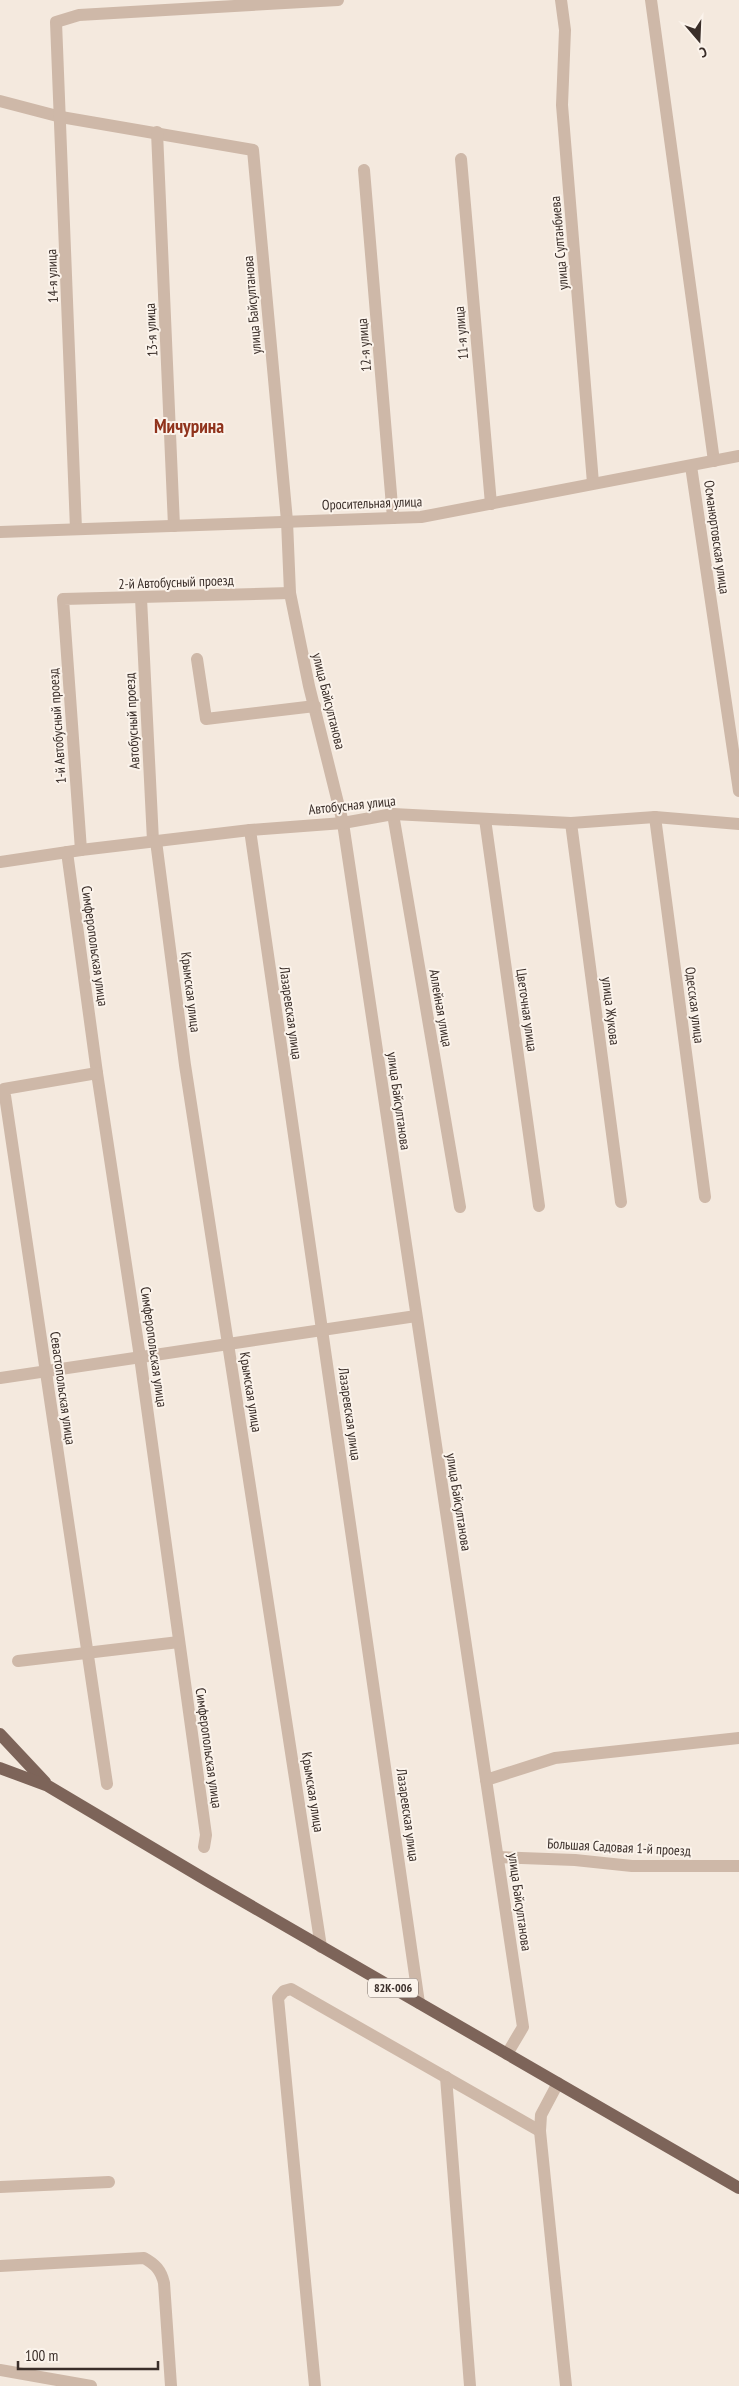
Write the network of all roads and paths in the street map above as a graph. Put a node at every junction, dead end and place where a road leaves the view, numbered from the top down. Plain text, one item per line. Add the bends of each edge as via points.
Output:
1 (338, 0) edge
2 (561, 0) edge
3 (651, 0) edge
4 (0, 101) edge
5 (61, 117) junction
6 (157, 132) junction
7 (461, 159) dead end
8 (364, 170) dead end
9 (739, 456) edge
10 (714, 461) junction
11 (691, 466) junction
12 (593, 484) junction
13 (491, 504) junction
14 (393, 518) junction
15 (287, 521) junction
16 (174, 526) junction
17 (76, 529) junction
18 (0, 532) edge
19 (290, 593) junction
20 (141, 598) junction
21 (63, 599) joint
22 (197, 659) dead end
23 (315, 706) junction
24 (739, 791) edge
25 (393, 814) junction
26 (655, 817) junction
27 (485, 819) junction
28 (343, 823) junction
29 (571, 823) junction
30 (739, 824) edge
31 (250, 830) junction
32 (154, 841) junction
33 (81, 850) junction
34 (67, 852) junction
35 (0, 862) edge
36 (97, 1073) junction
37 (705, 1197) dead end
38 (621, 1202) dead end
39 (539, 1206) dead end
40 (460, 1207) dead end
41 (416, 1316) junction
42 (323, 1330) junction
43 (229, 1344) junction
44 (140, 1357) junction
45 (45, 1371) junction
46 (0, 1378) edge
47 (179, 1642) junction
48 (87, 1653) junction
49 (18, 1661) dead end
50 (0, 1734) edge
51 (739, 1738) edge
52 (0, 1768) edge
53 (486, 1780) junction
54 (107, 1784) dead end
55 (48, 1786) junction
56 (204, 1847) dead end
57 (498, 1857) junction
58 (739, 1866) edge
59 (321, 1947) junction
60 (420, 2003) junction
61 (507, 2054) junction
62 (446, 2077) junction
63 (558, 2083) junction
64 (540, 2130) junction
65 (109, 2182) dead end
66 (0, 2187) edge
67 (739, 2188) edge
68 (0, 2266) edge
69 (0, 2370) edge
70 (16, 2372) junction
71 (18, 2386) edge
72 (91, 2386) edge
73 (171, 2386) edge
74 (315, 2386) edge
75 (470, 2386) edge
76 (566, 2386) edge

1 - 5 street, 14-я улица via 79,15 56,22
2 - 12 street, улица Султанбиева via 565,30 562,105
3 - 10 street
4 - 5 street
5 - 6 street
5 - 17 street, 14-я улица
6 - 15 street, улица Байсултанова via 253,150
6 - 16 street, 13-я улица
7 - 13 street, 11-я улица
8 - 14 street, 12-я улица
9 - 10 street, Оросительная улица
10 - 11 street, Оросительная улица
11 - 12 street, Оросительная улица
11 - 24 street, Османюртовская улица
12 - 13 street, Оросительная улица
13 - 14 street, Оросительная улица via 422,517
14 - 15 street, Оросительная улица
15 - 16 street, Оросительная улица
15 - 19 street, улица Байсултанова
16 - 17 street, Оросительная улица
17 - 18 street, Оросительная улица
19 - 20 street, 2-й Автобусный проезд
19 - 23 street, улица Байсултанова
20 - 21 street, 2-й Автобусный проезд
20 - 32 street, Автобусный проезд
21 - 33 street, 1-й Автобусный проезд
22 - 23 street via 206,719
23 - 28 street, улица Байсултанова
25 - 27 street, Автобусная улица
25 - 28 street, Автобусная улица
25 - 40 street, Аллейная улица
26 - 29 street, Автобусная улица
26 - 30 street, Автобусная улица
26 - 37 street, Одесская улица
27 - 29 street, Автобусная улица
27 - 39 street, Цветочная улица
28 - 31 street, Автобусная улица
28 - 41 street, улица Байсултанова
29 - 38 street, улица Жукова
31 - 32 street, Автобусная улица
31 - 42 street, Лазаревская улица
32 - 33 street, Автобусная улица
32 - 43 street, Крымская улица
33 - 34 street, Автобусная улица
34 - 35 street, Автобусная улица
34 - 36 street, Симферопольская улица
36 - 44 street, Симферопольская улица
36 - 45 street, Севастопольская улица via 4,1088
41 - 42 street
41 - 53 street, улица Байсултанова
42 - 43 street
42 - 60 street, Лазаревская улица
43 - 44 street
43 - 59 street, Крымская улица
44 - 45 street
44 - 47 street, Симферопольская улица
45 - 46 street
45 - 48 street, Севастопольская улица
47 - 48 street
47 - 56 street, Симферопольская улица via 206,1835
48 - 49 street
48 - 54 street, Севастопольская улица
50 - 55 main road, 82К-006
51 - 53 street via 555,1758
52 - 55 main road
53 - 57 street, улица Байсултанова
55 - 59 main road, 82К-006
57 - 58 street, Большая Садовая 1-й проезд via 632,1866
57 - 61 street, улица Байсултанова via 523,2027
59 - 60 main road, 82К-006
60 - 61 main road, 82К-006
61 - 63 main road, 82К-006
62 - 64 street
62 - 74 street via 291,1989 278,1998
62 - 75 street
63 - 64 street via 541,2115
63 - 67 main road, 82К-006
64 - 76 street
65 - 66 street
68 - 73 street via 144,2258 153,2263 162,2273 164,2282
69 - 70 street
70 - 71 street
70 - 72 street

